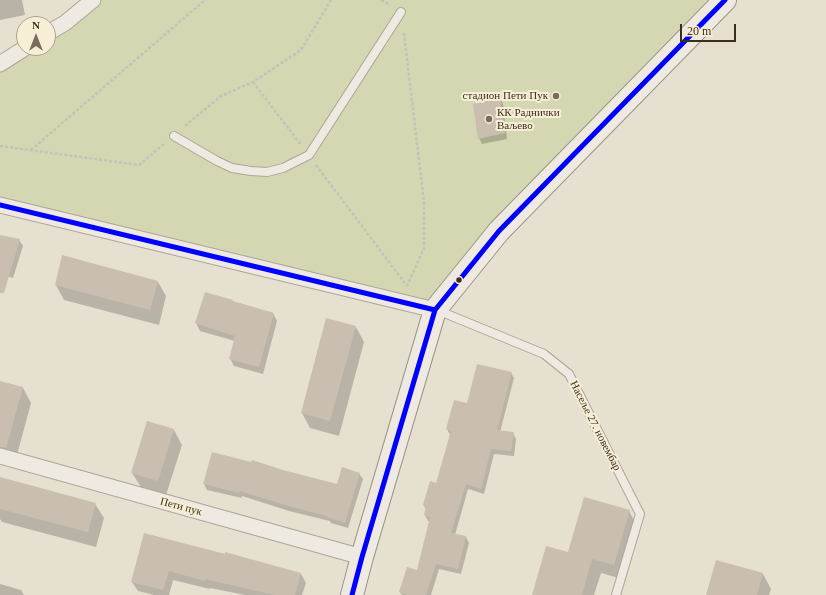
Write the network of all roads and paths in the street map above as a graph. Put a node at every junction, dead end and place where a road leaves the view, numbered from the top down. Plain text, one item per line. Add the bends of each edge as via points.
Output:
1 (93, 0) edge
2 (205, 0) edge
3 (331, 0) edge
4 (381, 0) edge
5 (725, 0) edge
6 (401, 12) junction
7 (56, 29) edge
8 (16, 54) edge
9 (0, 64) edge
10 (253, 82) junction
11 (174, 136) junction
12 (0, 146) edge
13 (31, 150) junction
14 (309, 155) junction
15 (0, 205) edge
16 (407, 286) junction
17 (435, 310) junction
18 (0, 456) edge
19 (362, 557) junction
20 (352, 595) edge
21 (616, 595) edge

1 - 7 street
2 - 13 path
3 - 10 path via 301,50
4 - 6 path
5 - 17 street via 499,231
6 - 14 lane
6 - 16 path via 424,203 424,248
8 - 9 street
10 - 11 path via 221,96
10 - 14 path
11 - 13 path via 139,165
11 - 14 lane via 232,168 251,171 267,172 283,168
12 - 13 path
14 - 16 path
15 - 17 street
16 - 17 path
17 - 19 street
17 - 21 lane, Насеље 27. новембар via 544,354 569,374 640,514
18 - 19 street, Пети пук
19 - 20 street

